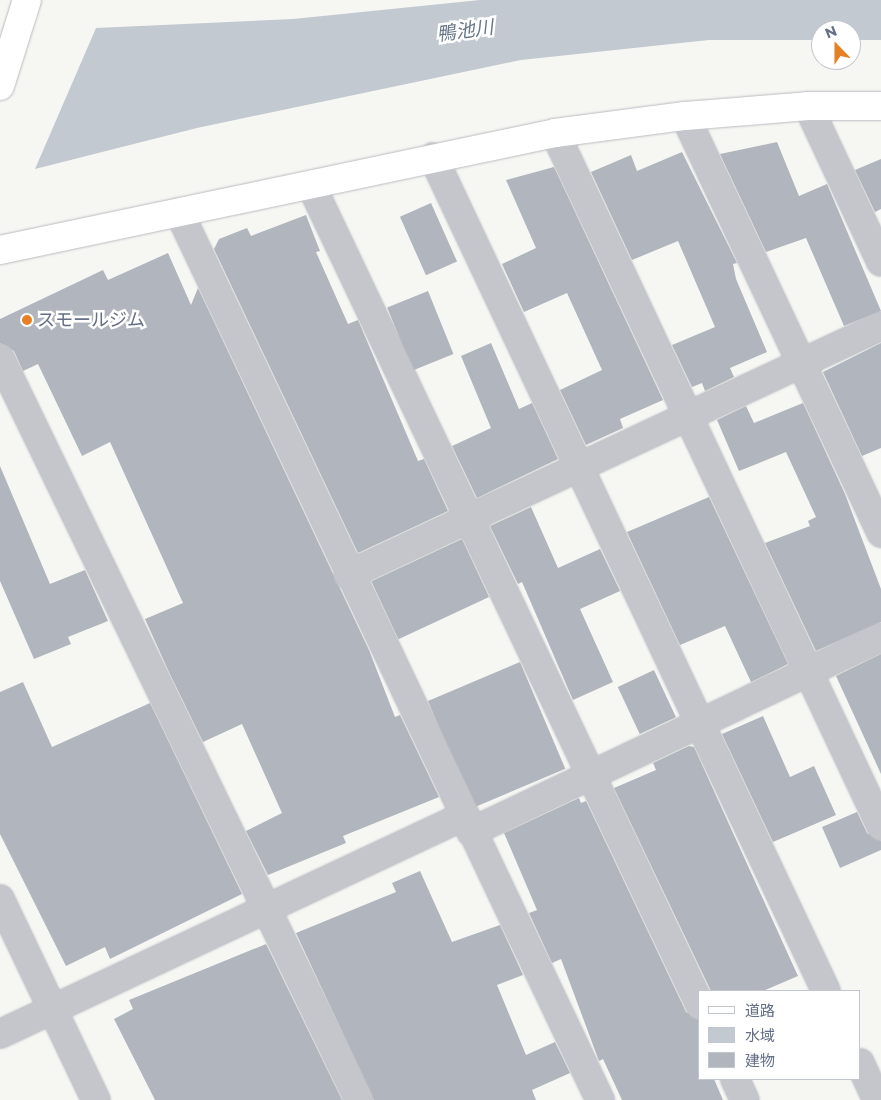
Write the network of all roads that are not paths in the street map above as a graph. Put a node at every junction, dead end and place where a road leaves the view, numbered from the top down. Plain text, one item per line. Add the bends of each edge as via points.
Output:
1 (27, 0) edge
2 (0, 86) edge
3 (808, 106) junction
4 (881, 106) edge
5 (685, 116) junction
6 (555, 133) junction
7 (433, 157) junction
8 (311, 184) junction
9 (179, 212) junction
10 (0, 250) edge
11 (881, 262) edge
12 (881, 326) edge
13 (0, 358) edge
14 (801, 363) junction
15 (688, 416) junction
16 (577, 468) junction
17 (468, 519) junction
18 (881, 533) edge
19 (348, 575) junction
20 (881, 637) edge
21 (809, 671) junction
22 (700, 723) junction
23 (591, 774) junction
24 (467, 824) junction
25 (881, 826) edge
26 (0, 900) edge
27 (267, 906) junction
28 (826, 990) edge
29 (698, 1001) edge
30 (54, 1008) junction
31 (0, 1034) edge
32 (861, 1065) edge
33 (735, 1080) edge
34 (96, 1100) edge
35 (359, 1100) edge
36 (600, 1100) edge
37 (745, 1100) edge
38 (877, 1100) edge

1 - 2 main road
3 - 4 main road
3 - 5 main road
3 - 11 street
5 - 6 main road
5 - 14 street
6 - 7 main road
6 - 15 street
7 - 8 main road
7 - 16 street
8 - 9 main road
8 - 17 street
9 - 10 main road
9 - 19 street
12 - 14 street
13 - 27 street
14 - 15 street
14 - 18 street
15 - 16 street
15 - 21 street
16 - 17 street
16 - 22 street
17 - 19 street
17 - 23 street
19 - 24 street
20 - 21 street
21 - 22 street
21 - 25 street
22 - 23 street
22 - 28 street
23 - 24 street
23 - 29 street
24 - 27 street
24 - 36 street
26 - 30 street
27 - 30 street
27 - 35 street
30 - 31 street
30 - 34 street
32 - 38 street
33 - 37 street

